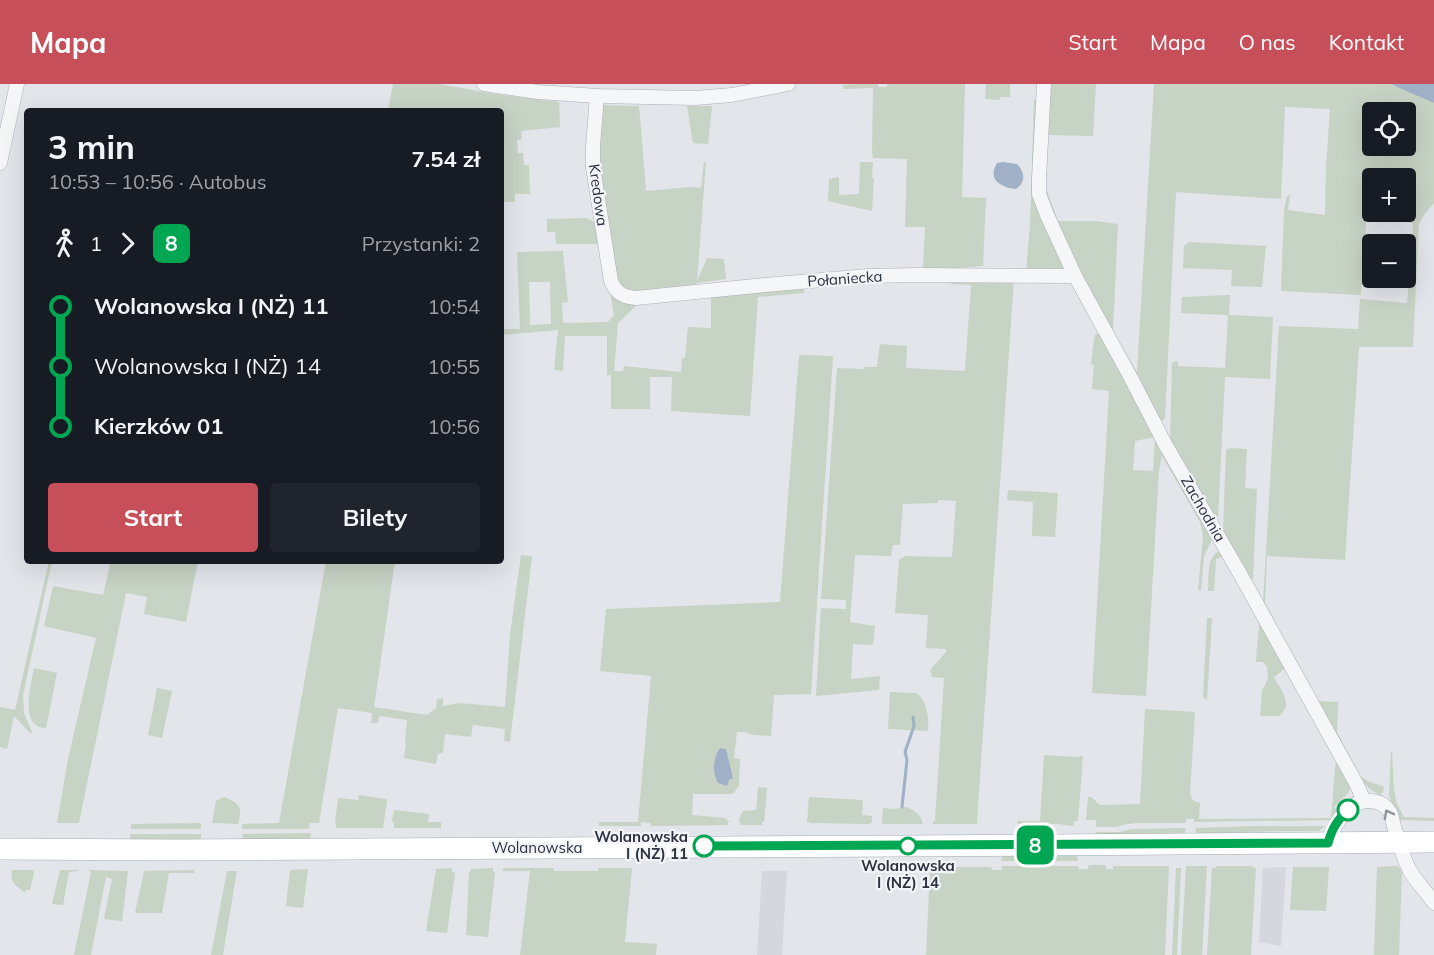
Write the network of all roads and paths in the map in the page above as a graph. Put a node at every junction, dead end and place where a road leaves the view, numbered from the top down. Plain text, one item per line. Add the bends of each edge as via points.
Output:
1 (17, 84) edge
2 (484, 84) edge
3 (788, 84) edge
4 (1044, 84) edge
5 (597, 96) junction
6 (0, 163) edge
7 (1075, 276) junction
8 (618, 292) joint
9 (1364, 801) junction
10 (1399, 842) junction
11 (1434, 842) edge
12 (1328, 843) junction
13 (0, 849) edge
14 (1434, 903) edge

1 - 6 street
2 - 5 street
3 - 5 street via 714,97
4 - 7 street, Zachodnia via 1039,194
5 - 8 street, Kredowa via 593,167 611,280
7 - 8 street, Połaniecka via 868,276 636,298
7 - 9 street, Zachodnia
10 -> 9 street via 1388,809 1378,802
9 - 12 street via 1338,819
10 - 11 main road, Wolanowska
10 - 12 main road, Wolanowska
10 - 14 street via 1411,873
12 - 13 main road, Wolanowska

